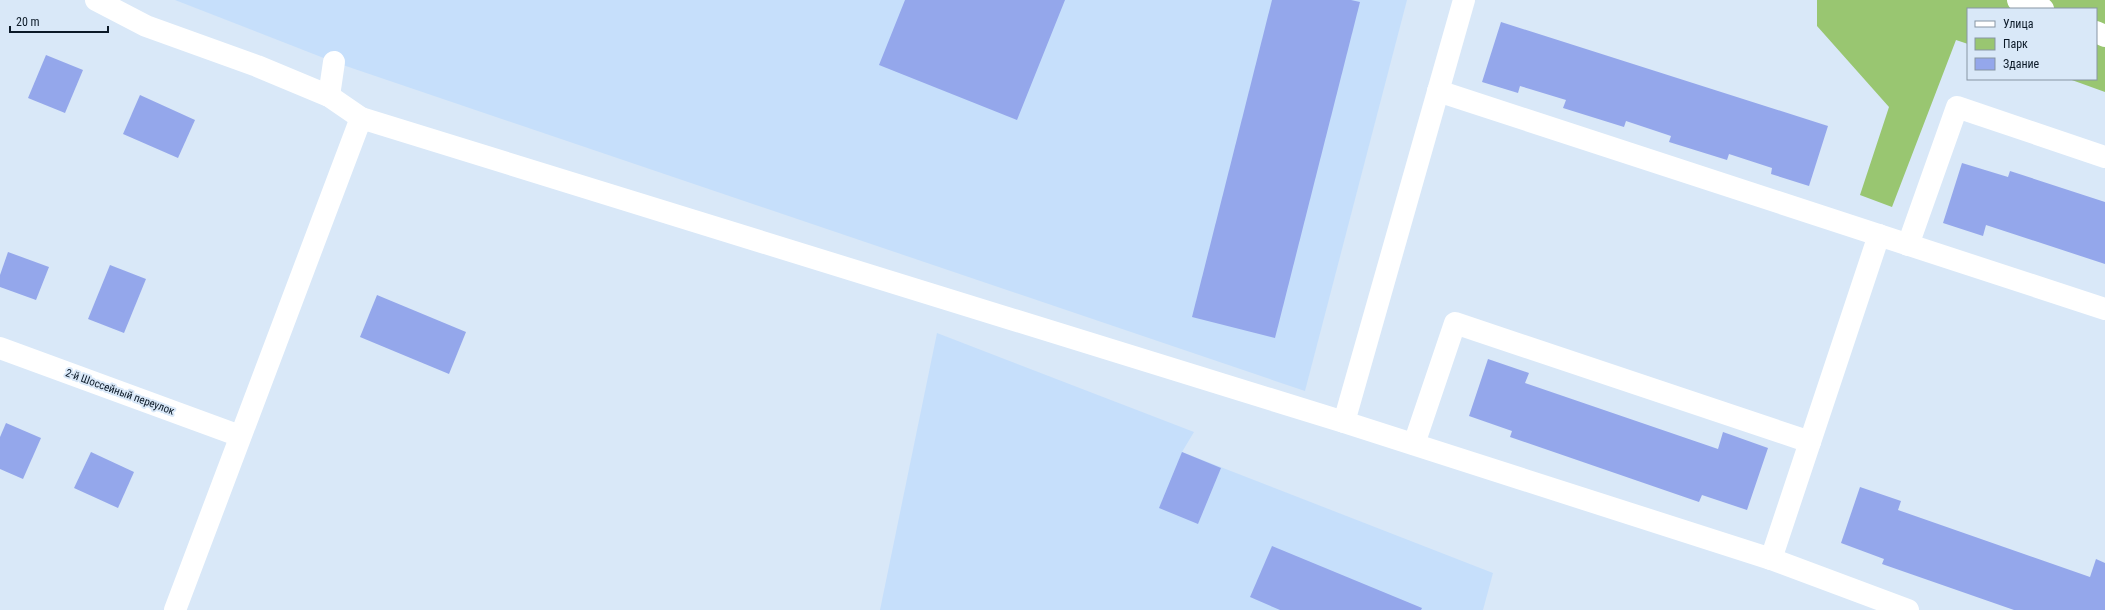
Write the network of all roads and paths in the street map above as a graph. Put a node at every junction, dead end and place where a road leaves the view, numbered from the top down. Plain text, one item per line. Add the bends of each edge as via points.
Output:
1 (96, 0) edge
2 (1464, 0) edge
3 (2018, 0) edge
4 (2040, 8) edge
5 (334, 62) dead end
6 (1438, 91) junction
7 (330, 96) junction
8 (361, 118) junction
9 (2105, 157) edge
10 (1879, 235) junction
11 (1908, 245) junction
12 (2105, 309) edge
13 (0, 348) edge
14 (1344, 422) junction
15 (240, 436) junction
16 (1810, 442) junction
17 (1414, 444) junction
18 (1771, 559) junction
19 (175, 610) edge
20 (1908, 610) edge

1 - 7 street via 146,26 257,66
2 - 6 street
3 - 4 street
5 - 7 street
6 - 10 street
6 - 14 street
7 - 8 street
8 - 14 street
8 - 15 street
9 - 11 street via 1957,107
10 - 11 street
10 - 16 street
11 - 12 street
13 - 15 street, 2-й Шоссейный переулок
14 - 17 street
15 - 19 street
16 - 17 street via 1455,322
16 - 18 street
17 - 18 street
18 - 20 street

